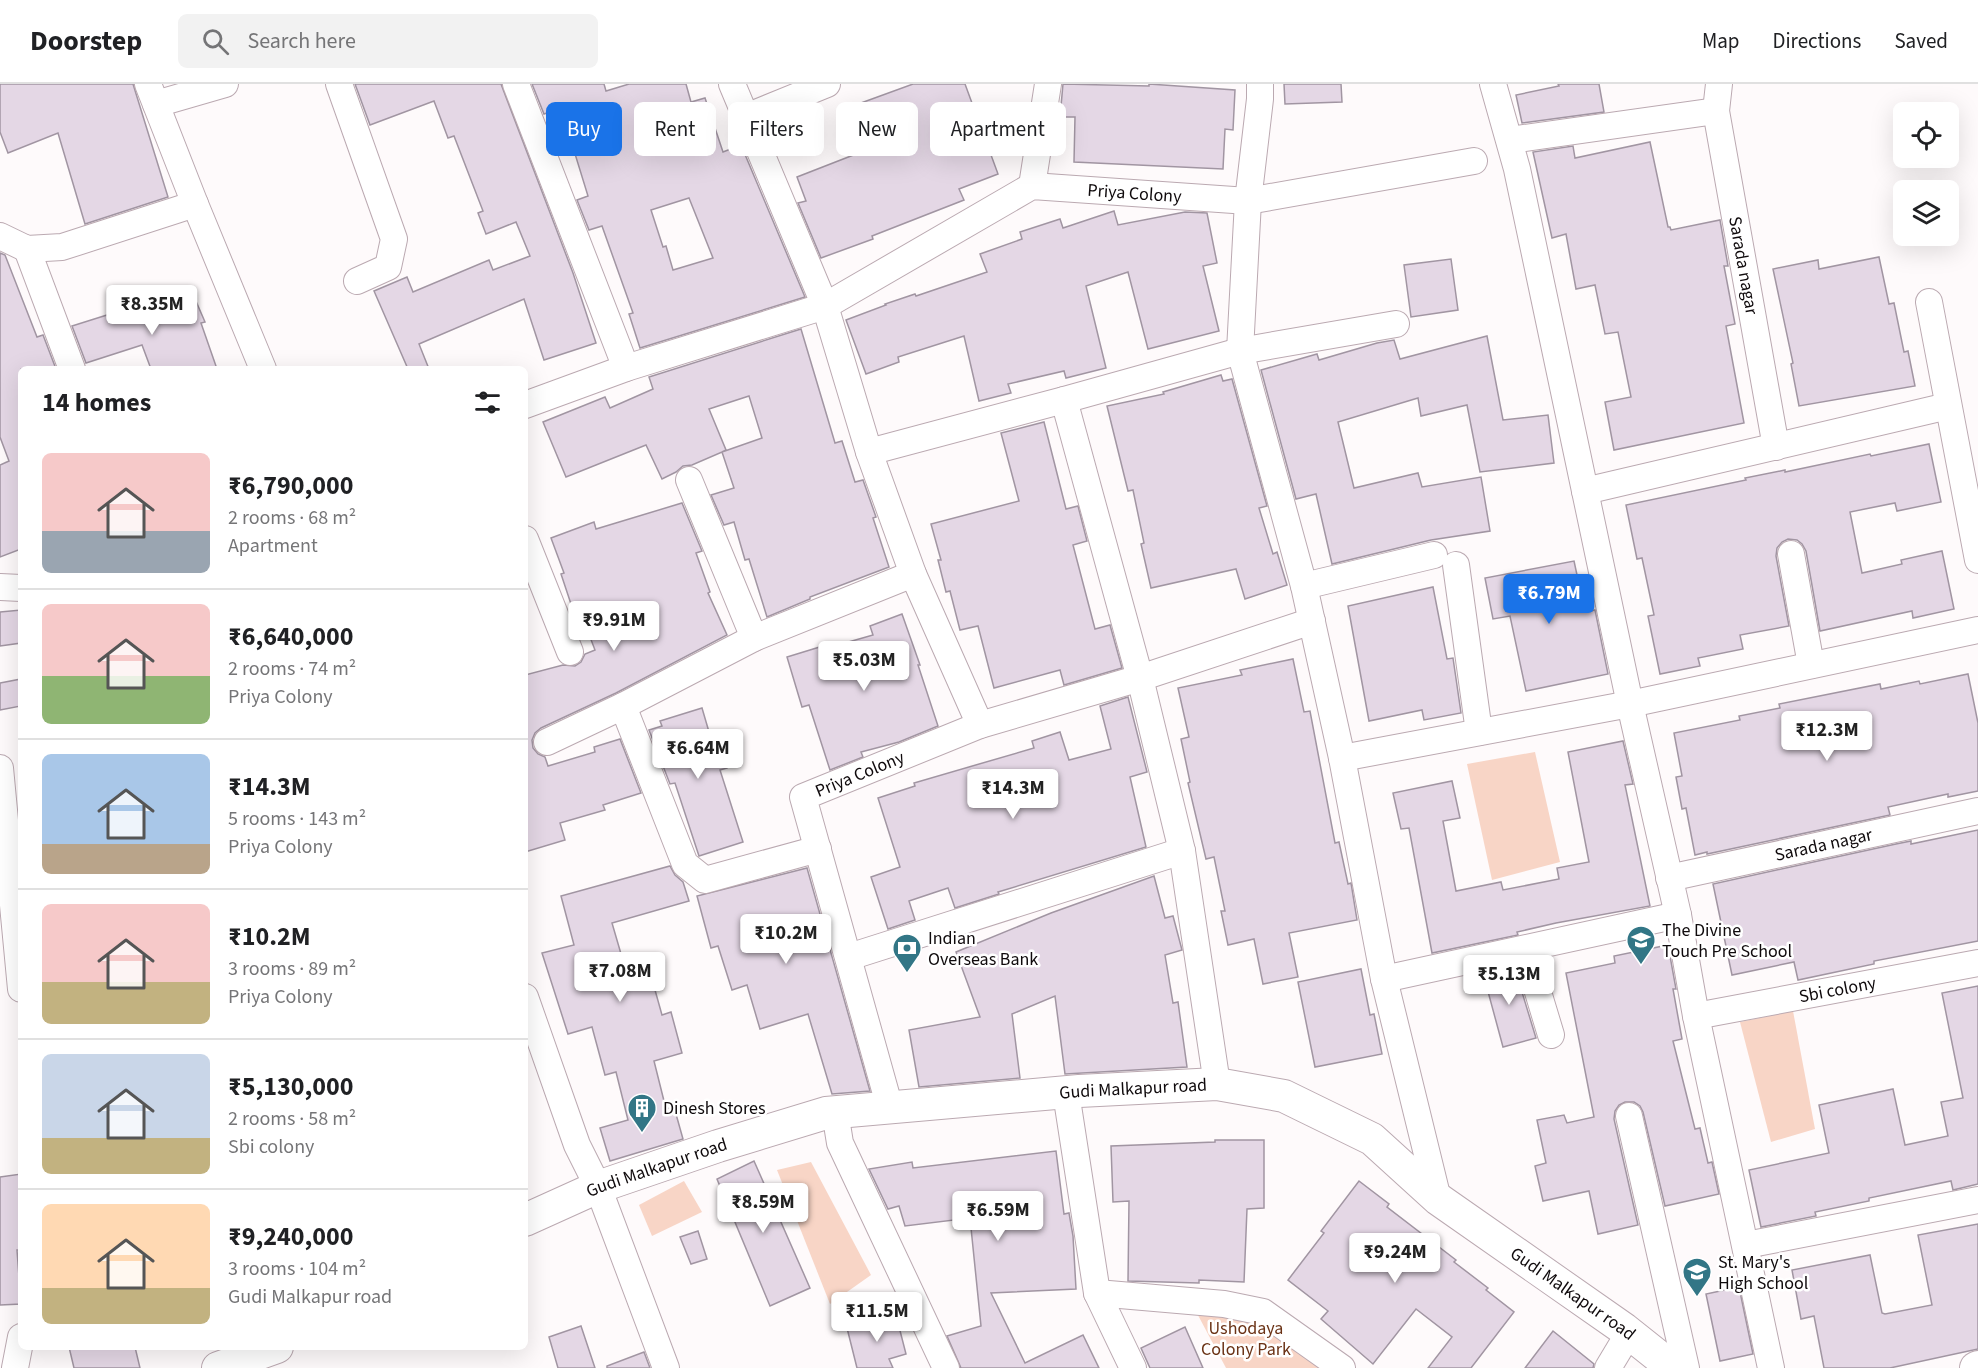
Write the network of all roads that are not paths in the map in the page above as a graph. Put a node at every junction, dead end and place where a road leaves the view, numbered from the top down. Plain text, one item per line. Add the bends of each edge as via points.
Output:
1 (225, 84) edge
2 (339, 84) edge
3 (516, 84) edge
4 (732, 84) edge
5 (827, 84) edge
6 (1048, 84) edge
7 (1260, 84) edge
8 (1493, 84) edge
9 (1719, 84) edge
10 (152, 94) edge
11 (740, 102) edge
12 (783, 102) edge
13 (1716, 111) junction
14 (1510, 140) junction
15 (762, 156) edge
16 (1474, 161) dead end
17 (1032, 186) junction
18 (1248, 201) junction
19 (195, 204) junction
20 (0, 236) edge
21 (27, 249) junction
22 (357, 281) dead end
23 (1929, 302) dead end
24 (825, 306) junction
25 (1396, 324) dead end
26 (1240, 351) junction
27 (71, 366) edge
28 (262, 366) edge
29 (626, 369) junction
30 (1064, 400) junction
31 (528, 404) edge
32 (1948, 406) junction
33 (1776, 447) junction
34 (869, 452) junction
35 (689, 480) dead end
36 (1585, 491) junction
37 (528, 547) edge
38 (1791, 554) dead end
39 (1978, 560) edge
40 (913, 574) junction
41 (1304, 586) junction
42 (0, 587) edge
43 (18, 588) edge
44 (1312, 621) junction
45 (1978, 630) edge
46 (754, 638) junction
47 (570, 652) dead end
48 (1811, 665) junction
49 (1140, 678) junction
50 (1630, 704) junction
51 (623, 706) junction
52 (980, 725) junction
53 (1479, 732) junction
54 (547, 742) dead end
55 (1342, 758) junction
56 (0, 768) edge
57 (1978, 812) edge
58 (818, 849) junction
59 (1182, 851) junction
60 (1669, 878) junction
61 (1678, 915) junction
62 (1525, 949) junction
63 (18, 957) edge
64 (849, 957) junction
65 (1978, 963) edge
66 (1384, 979) junction
67 (528, 1006) edge
68 (1696, 1016) junction
69 (1551, 1035) dead end
70 (1217, 1084) junction
71 (1066, 1093) junction
72 (890, 1108) junction
73 (835, 1112) junction
74 (1629, 1116) dead end
75 (598, 1188) junction
76 (1438, 1199) junction
77 (1978, 1200) edge
78 (528, 1219) edge
79 (1746, 1245) junction
80 (1097, 1293) junction
81 (1629, 1333) junction
82 (18, 1350) edge
83 (270, 1350) edge
84 (227, 1367) edge
85 (15, 1368) edge
86 (666, 1368) edge
87 (946, 1368) edge
88 (1133, 1368) edge
89 (1342, 1368) edge
90 (1608, 1368) edge
91 (1673, 1368) edge
92 (1686, 1368) edge
93 (1771, 1368) edge

1 - 10 street
2 - 22 street via 394,239 388,267
3 - 29 street
4 - 11 street
5 - 12 street
6 - 17 street
7 - 18 street
8 - 14 street
9 - 13 street, Sarada nagar
10 - 19 street
13 - 14 street
13 - 33 street, Sarada nagar
14 - 36 street
15 - 24 street
16 - 18 street, Priya Colony
17 - 18 street, Priya Colony
17 - 24 street
18 - 26 street
19 - 21 street via 62,247
19 - 28 street
20 - 21 street
21 - 27 street
23 - 32 street
24 - 29 street
24 - 34 street
25 - 26 street
26 - 30 street
26 - 41 street
29 - 31 street
30 - 34 street
30 - 49 street
32 - 33 street
32 - 39 street
33 - 36 street
34 - 40 street
35 - 46 street
36 - 50 street
37 - 47 street
38 - 48 street
40 - 46 street
40 - 52 street
41 - 44 street
41 - 53 street via 1445,560
42 - 43 street
44 - 49 street, Priya Colony
44 - 55 street
45 - 48 street
46 - 51 street
48 - 50 street
49 - 52 street, Priya Colony
49 - 59 street
50 - 53 street
50 - 60 street
51 - 54 street
51 - 58 street via 685,864 705,880
52 - 58 street, Priya Colony via 803,797
53 - 55 street
55 - 66 street
56 - 63 street
57 - 60 street, Sarada nagar
58 - 64 street, Priya Colony
59 - 64 street
59 - 70 street
60 - 61 street
61 - 62 street
61 - 68 street
62 - 66 street
62 - 69 street
64 - 72 street, Priya Colony
65 - 68 street, Sbi colony
66 - 76 street
67 - 75 street via 577,1145
68 - 79 street
70 - 71 street, Gudi Malkapur road
70 - 76 street, Gudi Malkapur road via 1284,1096 1372,1139
71 - 72 street, Gudi Malkapur road
71 - 80 street
72 - 73 street, Gudi Malkapur road
73 - 75 street, Gudi Malkapur road
73 - 87 street via 840,1143
74 - 92 street
75 - 78 street, Gudi Malkapur road
75 - 86 street
76 - 81 street, Gudi Malkapur road
77 - 79 street
79 - 93 street
80 - 88 street
80 - 89 street via 1224,1304 1263,1312
81 - 90 street
81 - 91 street, Gudi Malkapur road
82 - 85 street
83 - 84 street

